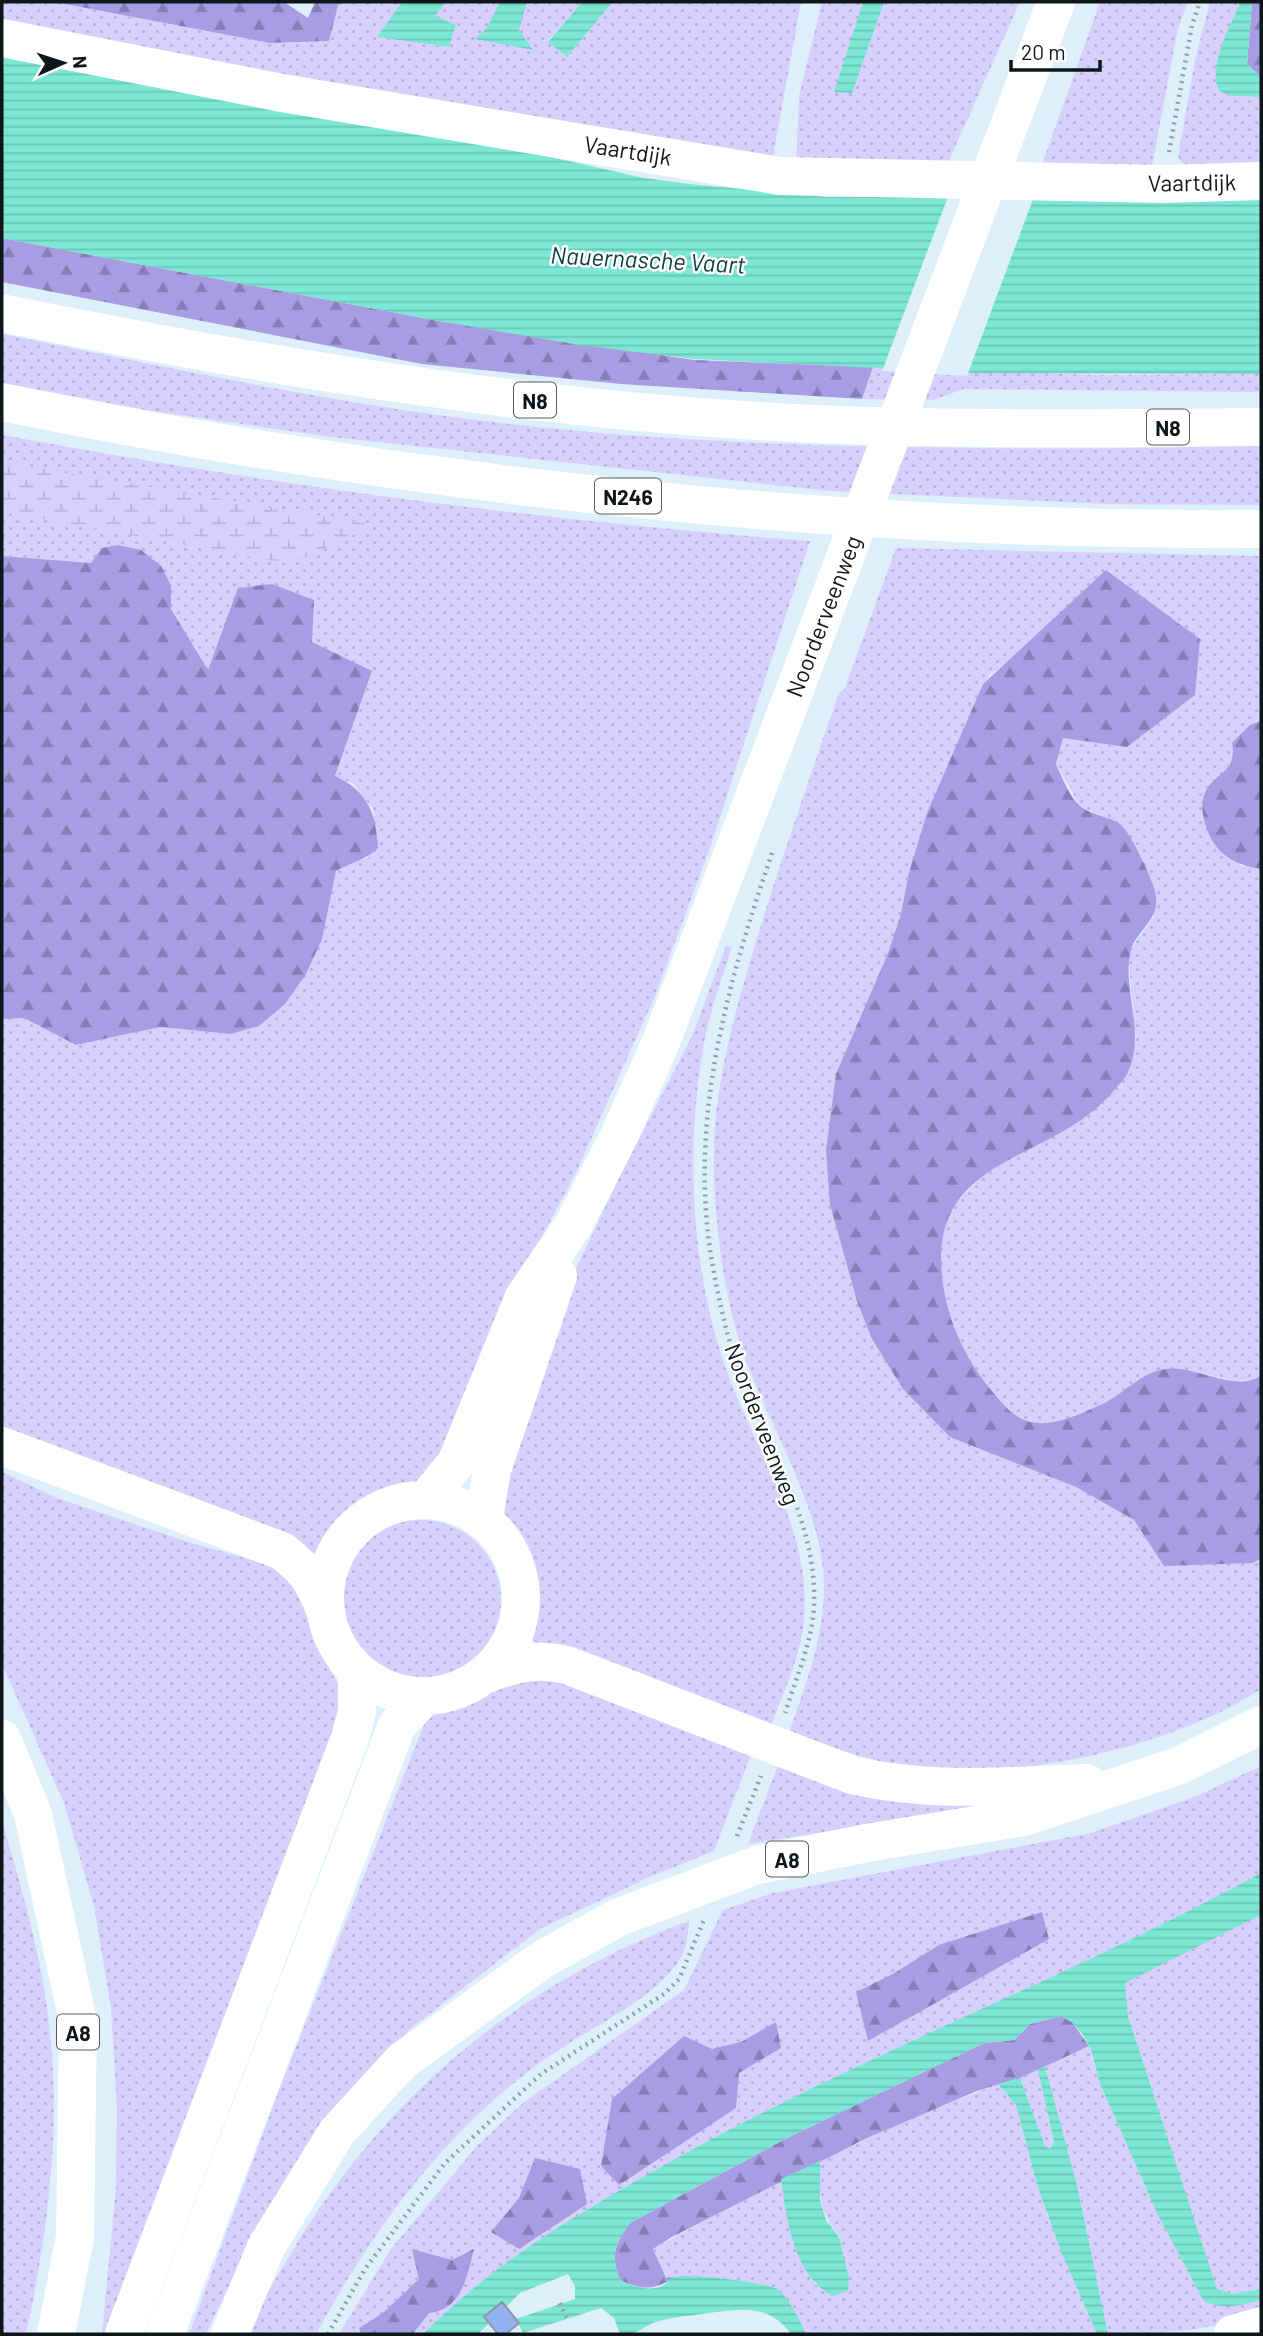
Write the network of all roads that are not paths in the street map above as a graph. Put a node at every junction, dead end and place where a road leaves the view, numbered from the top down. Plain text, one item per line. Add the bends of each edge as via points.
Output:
1 (1056, 2) edge
2 (2, 38) edge
3 (1261, 181) edge
4 (2, 313) edge
5 (2, 402) edge
6 (1261, 427) edge
7 (1261, 528) edge
8 (574, 1224) junction
9 (2, 1446) edge
10 (428, 1497) junction
11 (484, 1518) junction
12 (326, 1614) junction
13 (357, 1672) junction
14 (487, 1674) junction
15 (424, 1697) junction
16 (1261, 1725) edge
17 (2, 1739) edge
18 (1135, 1781) junction
19 (1261, 2326) edge
20 (56, 2334) edge
21 (124, 2334) edge
22 (165, 2334) edge
23 (230, 2334) edge
24 (1233, 2334) edge

1 - 8 main road, Noorderveenweg via 661,1042
2 - 3 main road, Vaartdijk via 282,93 780,176 1164,184
4 - 6 main road, N8 via 287,368 618,409 842,425
5 - 7 main road, N246 via 338,460 629,496 932,521
8 - 10 main road, Noorderveenweg via 524,1297 456,1463
8 - 11 main road, Noorderveenweg via 492,1470
9 - 12 main road via 282,1551 314,1582
10 - 11 main road via 461,1505
10 - 12 main road via 381,1507 354,1527 334,1553 324,1589
11 - 14 main road via 509,1548 521,1597 506,1651
12 - 13 main road via 333,1638
13 - 15 main road via 382,1689
13 - 21 main road via 357,1713 350,1738
14 - 15 main road via 463,1690
14 - 18 main road, A8 via 519,1662 545,1660 567,1665 852,1775 891,1784 989,1788
15 - 22 main road via 397,1725
16 - 18 main road, A8
17 - 20 main road, A8 via 33,1814 78,2022 75,2237
18 - 23 main road, A8 via 1024,1817 757,1865 619,1917 554,1953 402,2061 337,2132 266,2246
19 - 24 main road

